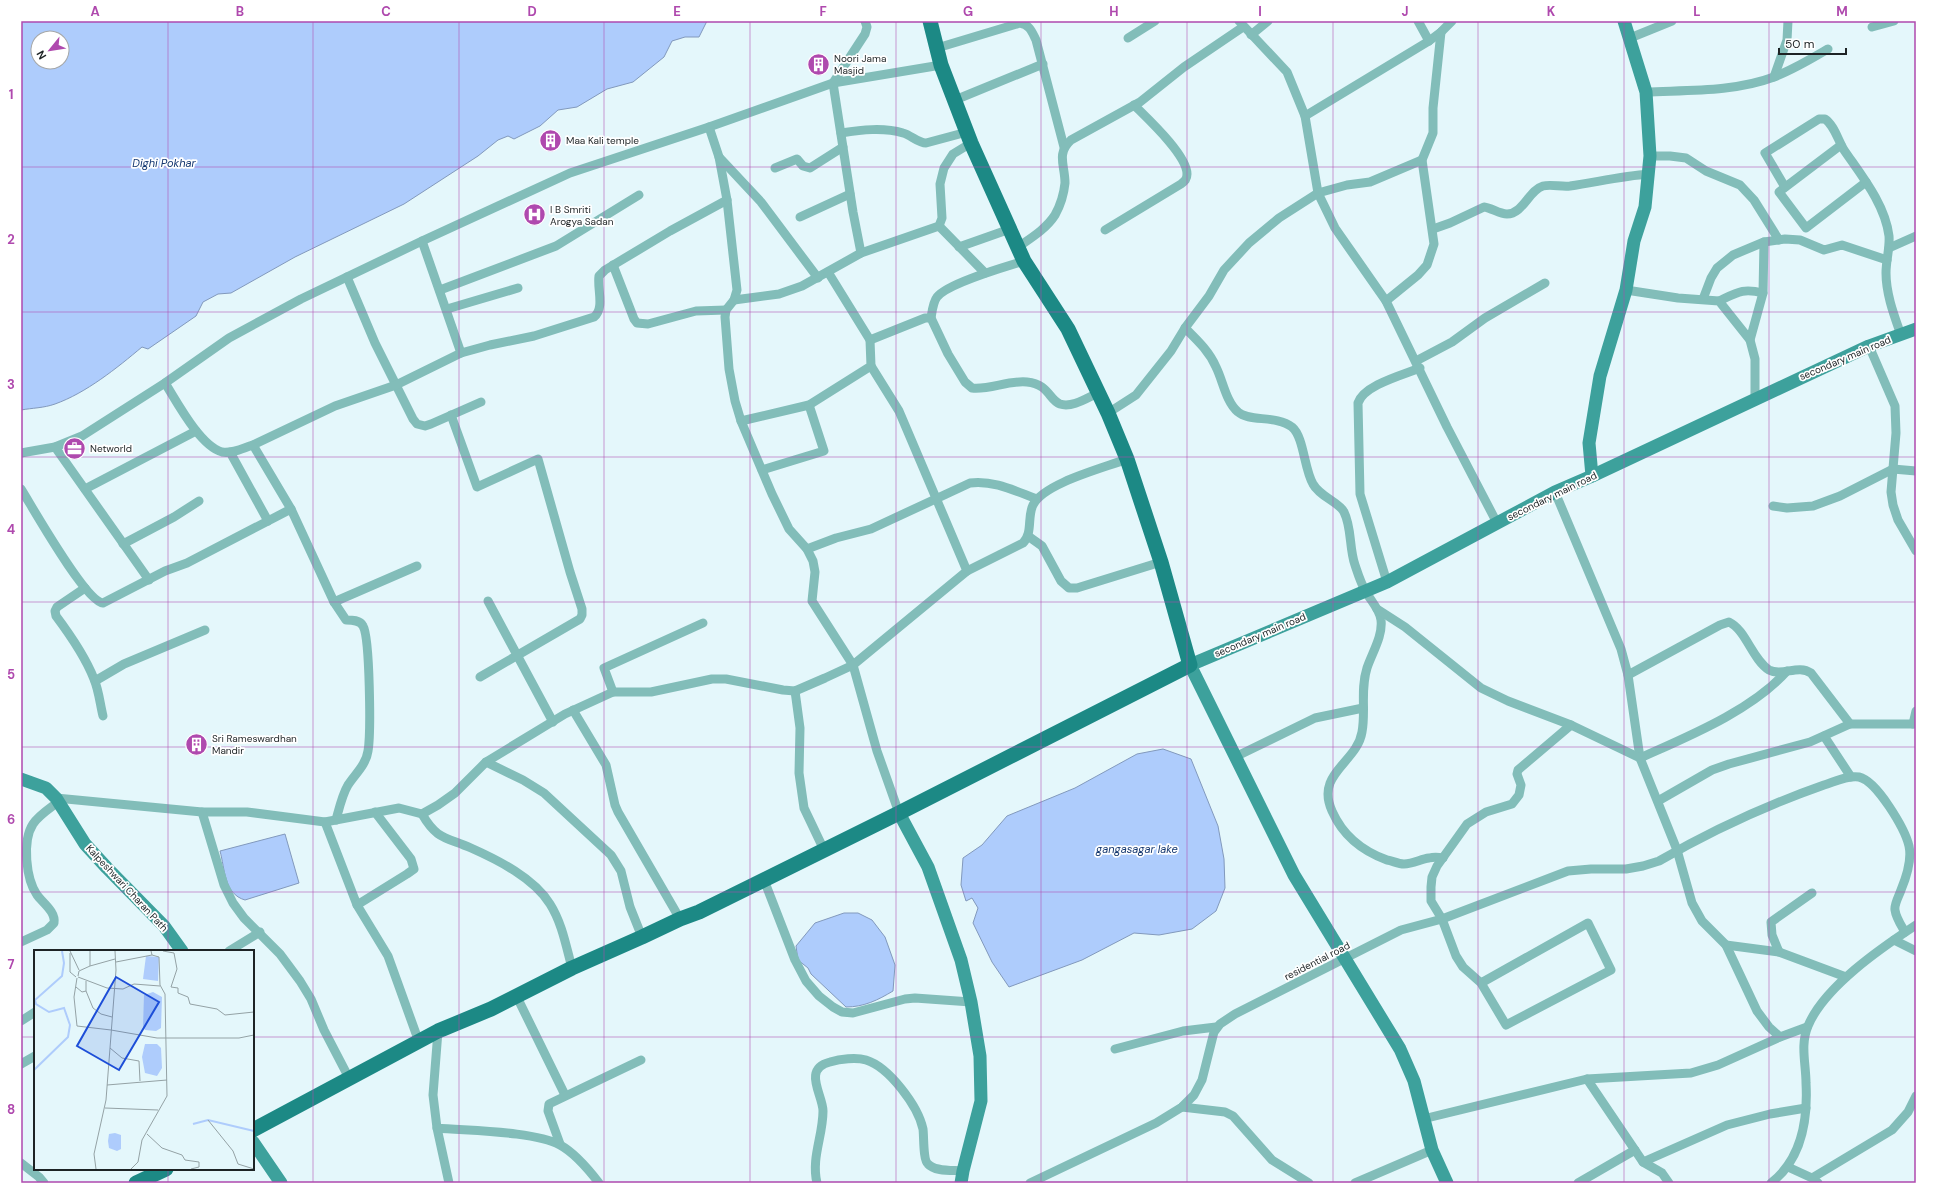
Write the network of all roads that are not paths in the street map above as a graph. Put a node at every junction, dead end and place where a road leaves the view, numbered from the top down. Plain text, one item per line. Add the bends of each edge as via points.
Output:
1 (865, 21) edge
2 (930, 21) edge
3 (1155, 21) edge
4 (1268, 21) edge
5 (1418, 21) edge
6 (1452, 21) edge
7 (1624, 21) edge
8 (1672, 21) edge
9 (1788, 21) edge
10 (1894, 21) edge
11 (1241, 24) edge
12 (1031, 25) edge
13 (1872, 27) dead end
14 (1441, 32) junction
15 (1251, 35) junction
16 (1128, 38) dead end
17 (1630, 38) junction
18 (1429, 41) junction
19 (937, 48) junction
20 (1828, 49) dead end
21 (1043, 64) junction
22 (941, 65) junction
23 (1774, 77) junction
24 (834, 83) junction
25 (1646, 92) junction
26 (955, 100) junction
27 (1134, 105) junction
28 (1305, 116) junction
29 (709, 128) junction
30 (841, 133) junction
31 (969, 138) junction
32 (1841, 145) junction
33 (843, 147) junction
34 (1064, 147) junction
35 (1650, 156) junction
36 (719, 157) junction
37 (1422, 160) junction
38 (775, 168) dead end
39 (1649, 174) junction
40 (1866, 182) junction
41 (1785, 187) junction
42 (1318, 193) junction
43 (850, 194) junction
44 (639, 195) dead end
45 (727, 200) junction
46 (800, 217) dead end
47 (939, 226) junction
48 (1010, 229) junction
49 (1433, 229) junction
50 (1105, 230) dead end
51 (1916, 236) edge
52 (422, 240) junction
53 (1778, 240) junction
54 (1764, 242) junction
55 (959, 247) junction
56 (1889, 248) junction
57 (861, 252) junction
58 (1021, 254) junction
59 (1888, 260) junction
60 (613, 265) junction
61 (828, 272) junction
62 (985, 273) junction
63 (347, 277) junction
64 (818, 278) junction
65 (1545, 283) dead end
66 (518, 288) dead end
67 (440, 290) junction
68 (1626, 290) junction
69 (1763, 293) junction
70 (1703, 299) junction
71 (734, 300) junction
72 (1386, 301) junction
73 (1719, 301) junction
74 (446, 309) junction
75 (726, 310) junction
76 (931, 318) junction
77 (1185, 328) junction
78 (1916, 329) edge
79 (1901, 335) junction
80 (870, 340) junction
81 (1750, 340) junction
82 (1869, 346) junction
83 (461, 353) junction
84 (1418, 365) junction
85 (871, 366) junction
86 (165, 383) junction
87 (396, 385) junction
88 (1098, 393) junction
89 (1755, 398) junction
90 (481, 402) dead end
91 (809, 405) junction
92 (1108, 413) junction
93 (451, 415) junction
94 (741, 421) junction
95 (196, 431) junction
96 (253, 445) junction
97 (55, 446) junction
98 (230, 452) junction
99 (21, 453) edge
100 (1127, 459) junction
101 (1894, 469) junction
102 (762, 470) junction
103 (1916, 471) edge
104 (1592, 476) junction
105 (21, 488) edge
106 (85, 489) junction
107 (1555, 492) junction
108 (936, 497) junction
109 (1037, 499) junction
110 (199, 501) dead end
111 (1773, 506) dead end
112 (291, 509) junction
113 (268, 522) junction
114 (1497, 523) junction
115 (1028, 536) junction
116 (123, 544) junction
117 (807, 549) junction
118 (1916, 551) edge
119 (1161, 562) junction
120 (417, 566) dead end
121 (967, 571) junction
122 (149, 580) junction
123 (1387, 582) junction
124 (85, 588) junction
125 (1364, 590) junction
126 (488, 600) dead end
127 (334, 602) junction
128 (1376, 608) junction
129 (703, 622) dead end
130 (205, 630) dead end
131 (518, 656) junction
132 (853, 665) junction
133 (1190, 665) junction
134 (1787, 671) junction
135 (1628, 675) junction
136 (480, 677) dead end
137 (95, 681) junction
138 (796, 691) junction
139 (613, 692) junction
140 (1363, 708) junction
141 (573, 710) junction
142 (1916, 711) edge
143 (103, 716) dead end
144 (553, 722) junction
145 (1850, 724) junction
146 (1914, 724) edge
147 (1571, 725) junction
148 (1824, 736) junction
149 (1235, 756) junction
150 (1640, 758) junction
151 (486, 762) junction
152 (1851, 777) junction
153 (21, 779) edge
154 (57, 800) junction
155 (1658, 801) junction
156 (202, 812) junction
157 (375, 812) junction
158 (899, 813) junction
159 (422, 814) junction
160 (336, 820) junction
161 (325, 822) junction
162 (1916, 834) edge
163 (1907, 839) junction
164 (824, 850) junction
165 (1678, 850) junction
166 (1443, 858) junction
167 (764, 880) junction
168 (1812, 893) dead end
169 (357, 905) junction
170 (680, 919) junction
171 (1442, 919) junction
172 (1916, 925) edge
173 (260, 932) junction
174 (1905, 932) junction
175 (642, 937) junction
176 (1894, 940) junction
177 (21, 942) edge
178 (1726, 945) junction
179 (181, 950) edge
180 (231, 950) edge
181 (1916, 951) edge
182 (1779, 952) junction
183 (1346, 958) junction
184 (572, 968) junction
185 (1846, 977) junction
186 (1481, 983) junction
187 (516, 995) junction
188 (970, 1002) junction
189 (34, 1013) edge
190 (21, 1021) edge
191 (1216, 1027) junction
192 (1807, 1027) junction
193 (438, 1032) junction
194 (1780, 1037) junction
195 (419, 1042) junction
196 (1115, 1049) dead end
197 (34, 1057) edge
198 (641, 1060) dead end
199 (21, 1064) edge
200 (1587, 1079) junction
201 (350, 1080) junction
202 (565, 1095) junction
203 (1916, 1096) edge
204 (1182, 1108) junction
205 (1806, 1108) junction
206 (1423, 1119) junction
207 (437, 1128) junction
208 (254, 1129) edge
209 (254, 1143) edge
210 (560, 1144) junction
211 (1432, 1150) junction
212 (1635, 1150) junction
213 (1643, 1162) junction
214 (21, 1163) edge
215 (1788, 1167) junction
216 (164, 1170) edge
217 (962, 1177) edge
218 (1815, 1180) edge
219 (44, 1183) edge
220 (136, 1183) edge
221 (281, 1183) edge
222 (449, 1183) edge
223 (599, 1183) edge
224 (817, 1183) edge
225 (1030, 1183) edge
226 (1309, 1183) edge
227 (1355, 1183) edge
228 (1447, 1183) edge
229 (1578, 1183) edge
230 (1669, 1183) edge
231 (1772, 1183) edge

1 - 24 street via 865,34
2 - 19 main road
3 - 16 street
4 - 15 street
5 - 18 street
6 - 14 street
7 - 17 street
8 - 17 street
9 - 23 street via 1788,40
10 - 13 street
11 - 15 street
11 - 27 street
12 - 19 street via 1020,24
12 - 21 street
14 - 18 street
14 - 37 street via 1433,108 1434,133
15 - 28 street via 1287,72
17 - 25 street
18 - 28 street
19 - 22 main road
20 - 23 street
21 - 26 street
21 - 34 street
22 - 24 street
22 - 26 main road
23 - 25 street via 1732,88
24 - 29 street
24 - 30 street
25 - 35 street
26 - 31 main road
27 - 34 street via 1071,140
27 - 50 street via 1175,149 1187,170 1187,175 1182,184
28 - 42 street
29 - 36 street
29 - 52 street via 570,173
30 - 31 street via 882,129 906,133 922,143
30 - 33 street
31 - 47 street via 953,154 944,168 940,184 942,218
31 - 48 main road
32 - 40 street
32 - 41 street
32 - 41 street via 1830,124 1822,118 1765,153
33 - 38 street via 810,168 803,166 797,159
33 - 43 street
34 - 58 street via 1063,196 1055,215
35 - 39 street
35 - 53 street via 1686,158 1706,171 1740,185 1754,200
36 - 45 street
36 - 64 street via 761,202
37 - 42 street via 1378,179
37 - 49 street
39 - 49 street via 1621,176 1569,186 1542,186 1510,214 1484,207
39 - 68 street via 1645,207 1634,241
40 - 41 street via 1806,228 1779,192
40 - 56 street via 1885,220
42 - 72 street via 1335,228
42 - 77 street via 1290,210 1249,243 1224,270 1209,296
43 - 46 street
43 - 57 street
44 - 67 street via 556,246
45 - 60 street
45 - 71 street via 737,290
47 - 55 street
47 - 57 street
48 - 55 street
48 - 58 main road
49 - 72 street via 1434,244 1427,265 1406,288
51 - 56 street
52 - 63 street
52 - 67 street
53 - 54 street
53 - 59 street via 1800,240 1824,250 1842,245
54 - 69 street
54 - 70 street via 1733,255 1717,268
55 - 62 street
56 - 59 street
57 - 61 street
58 - 62 street
58 - 88 main road via 1068,329
59 - 79 street via 1888,294
60 - 75 street via 637,323 648,324 696,311
60 - 83 street via 600,276 600,305 594,317 534,336
61 - 64 street
61 - 80 street
62 - 76 street via 940,294
63 - 86 street via 230,338
63 - 87 street
64 - 71 street via 779,294
65 - 84 street via 1484,318
66 - 74 street
67 - 74 street
68 - 70 street
68 - 104 street via 1600,376 1589,443
69 - 73 street via 1746,289
69 - 81 street
70 - 73 street
71 - 75 street
72 - 84 street
73 - 81 street
74 - 83 street
75 - 94 street via 724,317 729,369
76 - 80 street via 925,318
76 - 88 street via 948,354 965,382 972,388 1017,381 1029,382 1045,388 1056,402 1061,404 1076,403
77 - 92 street via 1171,351 1136,395
77 - 125 street via 1211,358 1229,401 1237,412 1284,423 1298,434 1306,471 1313,485 1344,511 1354,563
78 - 79 street, secondary main road
79 - 82 street, secondary main road
80 - 85 street
81 - 89 street via 1755,359
82 - 89 street, secondary main road
82 - 101 street via 1895,406
83 - 87 street
84 - 114 street
84 - 123 street via 1370,389 1360,396 1358,403 1360,494
85 - 91 street
85 - 108 street via 899,411
86 - 95 street
86 - 97 street via 82,436
87 - 93 street via 412,419 417,424 425,426
87 - 96 street via 335,406
88 - 92 main road
89 - 104 street, secondary main road
90 - 93 street
91 - 94 street
91 - 102 street via 824,451
92 - 100 main road
93 - 131 street via 477,487 538,459 582,609 580,619
94 - 102 street
95 - 98 street via 216,450
95 - 106 street
96 - 98 street
96 - 112 street
97 - 99 street
97 - 106 street
98 - 113 street
100 - 109 street via 1049,489
100 - 119 main road
101 - 103 street
101 - 111 street via 1840,496 1813,506
101 - 118 street via 1891,492 1893,505 1898,520
102 - 117 street via 789,529
104 - 107 street, secondary main road
105 - 124 street via 56,547
106 - 116 street
107 - 114 street, secondary main road
107 - 135 street via 1621,649
108 - 109 street via 970,483 980,482 1000,485
108 - 117 street via 871,528
108 - 121 street
109 - 115 street via 1030,516
110 - 116 street
112 - 113 street
112 - 127 street
113 - 122 street
114 - 123 street, secondary main road
115 - 119 street via 1042,546 1061,581 1068,588 1077,588
115 - 121 street via 1018,546
116 - 122 street
117 - 132 street via 815,566 812,596 814,605
119 - 133 main road
120 - 127 street
121 - 132 street
122 - 124 street via 103,603 98,602
123 - 125 street, secondary main road
124 - 137 street via 55,611 78,645
125 - 128 street
125 - 133 street, secondary main road
126 - 131 street
127 - 160 street via 346,620 361,624 368,642 369,723 368,752 363,766 347,786
128 - 140 street via 1380,614 1381,626 1362,690
128 - 147 street via 1411,631 1481,688
129 - 139 street via 604,668
130 - 137 street via 124,664
131 - 136 street
131 - 144 street
132 - 138 street
132 - 158 street via 877,751
133 - 149 street
133 - 158 main road
134 - 135 street via 1774,672 1765,667 1736,627 1729,622
134 - 145 street via 1801,669 1811,673
134 - 150 street via 1768,690 1724,717
135 - 150 street
137 - 143 street
138 - 139 street via 712,679 638,694
138 - 164 street via 800,728 799,773 804,808
139 - 141 street
140 - 149 street via 1315,718
140 - 166 street via 1359,744 1332,776 1329,788 1332,811 1344,831 1365,851 1404,864 1427,858
141 - 144 street
141 - 170 street via 606,766 618,812
142 - 146 street
144 - 151 street
145 - 146 street
145 - 148 street
147 - 150 street
147 - 166 street via 1518,770 1521,785 1516,800 1508,806 1482,814 1468,824
148 - 152 street
148 - 155 street via 1712,770
149 - 183 street via 1294,875
150 - 155 street
151 - 159 street via 455,793
151 - 175 street via 544,793 611,855 621,871 630,907
152 - 163 street via 1865,779 1874,786
152 - 165 street, residential road via 1789,797
153 - 154 street, Kalpeshwari Charan Path via 46,788
154 - 156 street
154 - 177 street via 32,825 26,845 27,864 33,888 54,917 54,923 46,930
154 - 179 street, Kalpeshwari Charan Path via 85,844 164,926
155 - 165 street
156 - 161 street via 247,812
156 - 173 street via 224,885 244,918
157 - 159 street via 399,808
157 - 160 street
157 - 169 street via 411,858 414,868
158 - 164 main road
158 - 188 street via 928,867 960,960
159 - 184 street via 436,833 471,848 515,872 540,891 550,904 560,926
160 - 161 street
161 - 169 street
162 - 163 street
163 - 174 street via 1910,848 1909,860 1894,908
164 - 167 main road
165 - 171 street, residential road via 1643,866 1568,871
165 - 178 street via 1687,887 1697,912 1710,931
166 - 171 street via 1432,877 1431,887 1431,901
167 - 170 main road
167 - 188 street via 795,960 806,981 833,1007 842,1012 853,1013 915,998
168 - 182 street via 1771,922 1772,935
169 - 195 street via 388,956
170 - 175 main road
171 - 183 street, residential road via 1401,930
171 - 186 street via 1456,956
172 - 174 street
173 - 180 street
173 - 201 street via 280,954 311,999
174 - 176 street
175 - 184 main road
176 - 181 street
176 - 185 street
178 - 182 street
178 - 194 street via 1757,1011
182 - 185 street
183 - 191 street, residential road via 1235,1014
183 - 206 street via 1400,1048 1414,1081
184 - 187 main road
185 - 192 street via 1823,1002
186 - 186 street via 1506,1025 1611,970 1588,923
187 - 193 main road
187 - 202 street
188 - 217 street via 980,1056 982,1095
189 - 190 street
191 - 196 street via 1183,1031
191 - 204 street via 1202,1080 1194,1095
192 - 194 street
192 - 205 street via 1803,1061
193 - 195 main road
193 - 207 street via 433,1089
194 - 200 street via 1718,1065 1691,1074
195 - 201 main road
197 - 199 street
198 - 202 street
200 - 206 street
200 - 212 street
201 - 208 main road
202 - 210 street via 553,1101 547,1108
203 - 218 street via 1908,1112 1892,1130
204 - 225 street
204 - 226 street via 1225,1112 1233,1116 1272,1160
205 - 213 street via 1727,1125
205 - 215 street via 1801,1138
206 - 211 street
207 - 210 street via 529,1136
207 - 222 street
209 - 221 street
210 - 223 street
211 - 227 street
211 - 228 street
212 - 213 street
212 - 229 street
213 - 230 street via 1662,1172
214 - 219 street
215 - 218 street
215 - 231 street
216 - 220 main road
217 - 224 street via 929,1166 925,1160 922,1127 909,1100 886,1073 867,1060 851,1059 826,1063 815,1077 823,1110 814,1166

